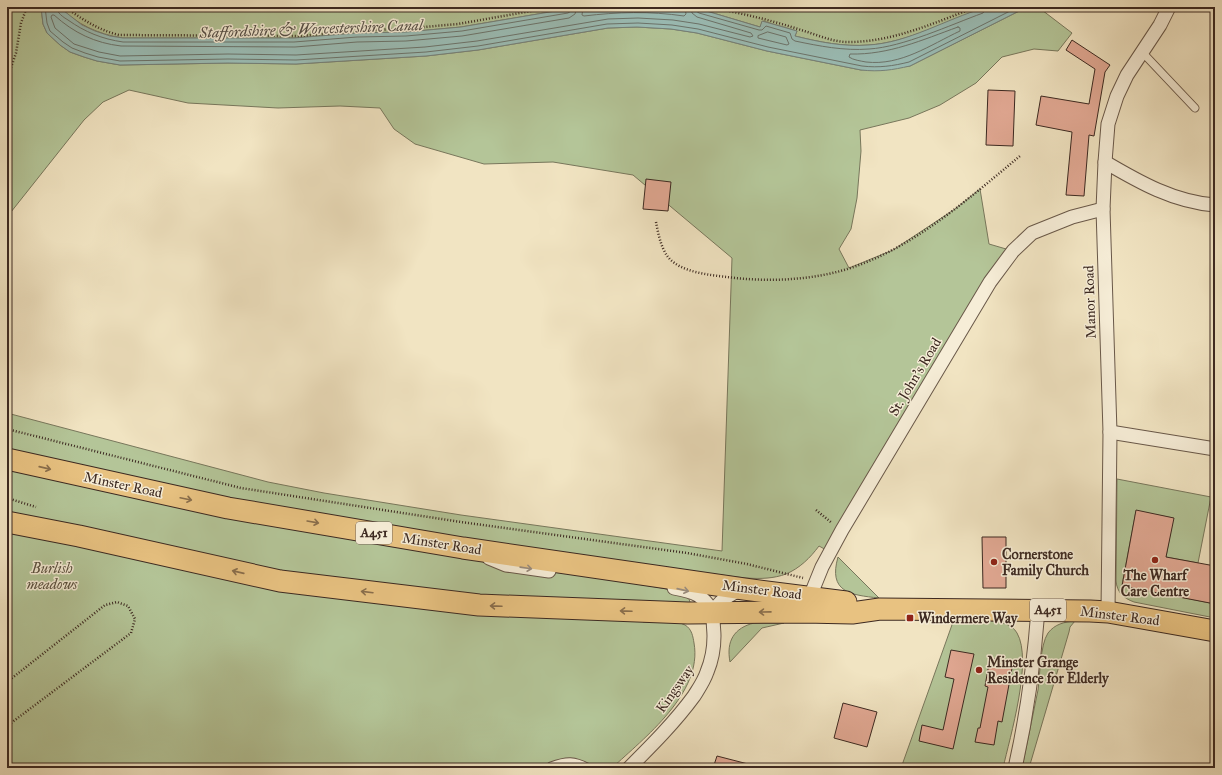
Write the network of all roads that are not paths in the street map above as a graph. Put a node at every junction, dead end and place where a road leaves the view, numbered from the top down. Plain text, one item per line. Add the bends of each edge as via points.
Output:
1 (1169, 7) edge
2 (1142, 52) junction
3 (1195, 108) dead end
4 (1105, 162) junction
5 (1215, 205) edge
6 (1103, 210) junction
7 (1110, 432) junction
8 (1215, 449) edge
9 (7, 459) edge
10 (7, 522) edge
11 (463, 548) junction
12 (744, 589) junction
13 (810, 597) junction
14 (1038, 610) junction
15 (1108, 612) junction
16 (714, 613) junction
17 (1215, 631) edge
18 (550, 768) edge
19 (589, 768) edge
20 (629, 768) edge
21 (1015, 768) edge

1 - 2 street, Manor Road via 1160,26
2 - 3 lane
2 - 4 street, Manor Road via 1117,96 1108,124
4 - 5 street via 1145,185 1184,200
4 - 6 street, Manor Road
6 - 7 street, Manor Road
6 - 13 street, St. John's Road via 1072,217 1032,233 1013,251 990,282 842,530
7 - 8 street
7 - 15 street, Manor Road
9 -> 11 main road, Minster Road / A451 via 228,508
16 -> 10 main road, Minster Road / A451 via 479,605 280,581
11 - 12 main road, Minster Road / A451
11 -> 16 street via 506,565 686,590 707,601
12 - 13 main road, Minster Road / A451
12 - 16 street via 734,592 718,604
13 - 14 main road, Minster Road / A451 via 852,613 880,609
13 -> 16 main road, Minster Road / A451
14 - 15 main road, Minster Road / A451
14 - 21 street via 1032,680
15 - 17 main road, Minster Road / A451
16 - 20 street, Kingsway via 713,651 707,675 683,711
18 - 19 lane via 562,762 573,761

